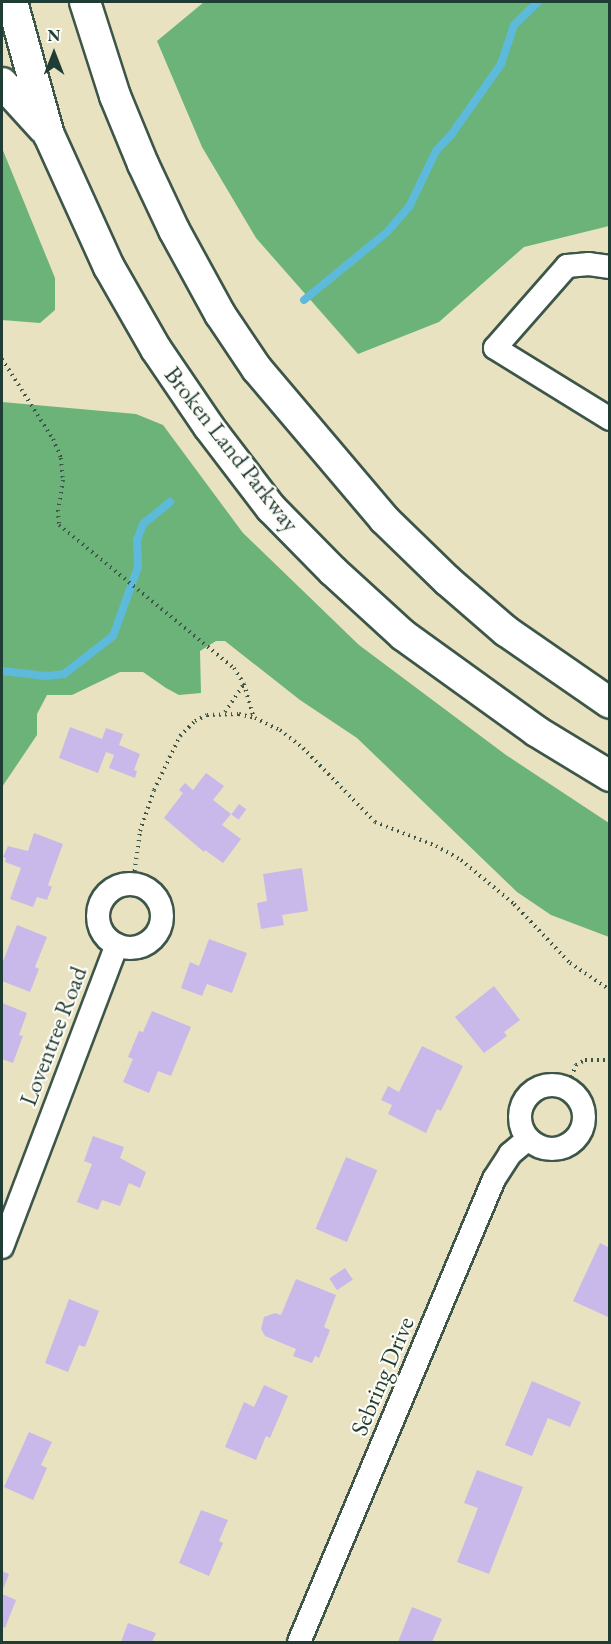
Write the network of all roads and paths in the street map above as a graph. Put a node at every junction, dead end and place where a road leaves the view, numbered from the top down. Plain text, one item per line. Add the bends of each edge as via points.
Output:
1 (12, 2) edge
2 (85, 2) edge
3 (2, 82) edge
4 (49, 135) junction
5 (609, 267) edge
6 (2, 359) edge
7 (609, 419) edge
8 (244, 684) junction
9 (609, 704) edge
10 (225, 713) junction
11 (255, 718) junction
12 (609, 776) edge
13 (133, 883) junction
14 (117, 945) junction
15 (609, 990) edge
16 (609, 1060) edge
17 (567, 1088) junction
18 (528, 1139) junction
19 (2, 1247) edge
20 (299, 1642) edge

1 - 4 main road, Broken Land Parkway
2 - 9 main road via 114,96 147,174 220,314 257,369 384,519 448,581 506,631
3 - 4 main road
4 - 12 main road, Broken Land Parkway via 109,267 156,349 271,508 403,635 536,731
5 - 7 street via 567,266 495,348
6 - 8 path via 61,458 58,525 203,640 234,668
8 - 10 path
8 - 11 path
10 - 11 path
10 - 13 path via 195,721 180,736 154,790 140,831
11 - 15 path via 280,730 303,748 375,822 436,846 486,879 570,963
13 - 14 street via 109,891 101,902 98,919 105,936
13 - 14 street via 156,896 162,907 162,923 156,936 146,944 132,948
14 - 19 street, Loventree Road
16 - 17 path via 585,1060 576,1065
17 - 18 street via 543,1086 529,1094 519,1116 520,1127
17 - 18 street via 583,1109 584,1123 578,1136 568,1145 550,1150
18 - 20 street, Sebring Drive via 510,1154 494,1179

